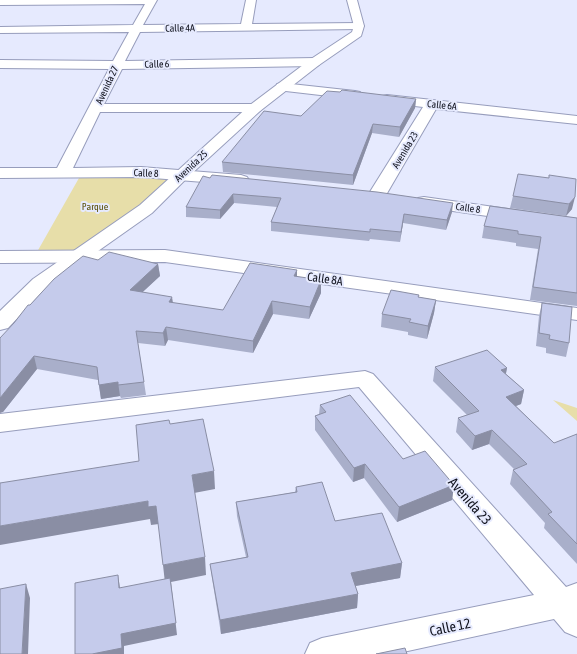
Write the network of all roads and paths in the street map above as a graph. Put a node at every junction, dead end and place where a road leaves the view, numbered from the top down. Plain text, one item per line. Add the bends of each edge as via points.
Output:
1 (251, 0) edge
2 (352, 0) edge
3 (152, 1) edge
4 (0, 2) edge
5 (359, 26) junction
6 (246, 28) junction
7 (135, 29) junction
8 (0, 30) edge
9 (315, 62) junction
10 (0, 64) edge
11 (116, 65) junction
12 (282, 87) junction
13 (432, 104) junction
14 (96, 108) junction
15 (255, 108) junction
16 (577, 120) edge
17 (63, 172) junction
18 (0, 173) edge
19 (182, 174) junction
20 (258, 182) edge
21 (384, 196) joint
22 (577, 224) edge
23 (78, 256) junction
24 (0, 257) edge
25 (577, 314) edge
26 (0, 323) edge
27 (0, 423) edge
28 (571, 608) edge
29 (322, 654) edge

1 - 6 street
2 - 5 street
3 - 4 street
3 - 7 street, Avenida 27
5 - 6 street, Calle 4A
5 - 9 street, Avenida 25 via 357,34
6 - 7 street, Calle 4A
7 - 8 street, Calle 4A
7 - 11 street, Avenida 27
9 - 11 street, Calle 6
9 - 12 street, Avenida 25
10 - 11 street, Calle 6
11 - 14 street, Avenida 27
12 - 13 street, Calle 6A
12 - 15 street, Avenida 25
13 - 16 street, Calle 6A
13 - 21 street, Avenida 23
14 - 15 street
14 - 17 street, Avenida 27
15 - 19 street, Avenida 25
17 - 18 street, Calle 8
17 - 19 street, Calle 8
19 - 20 street, Calle 8
19 - 23 street, Avenida 25 via 146,209
21 - 22 street, Calle 8
23 - 24 street, Calle 8A
23 - 25 street, Calle 8A via 165,256
23 - 26 street, Avenida 25 via 40,283
27 - 28 street, Avenida 23 via 365,379
28 - 29 street, Calle 12

